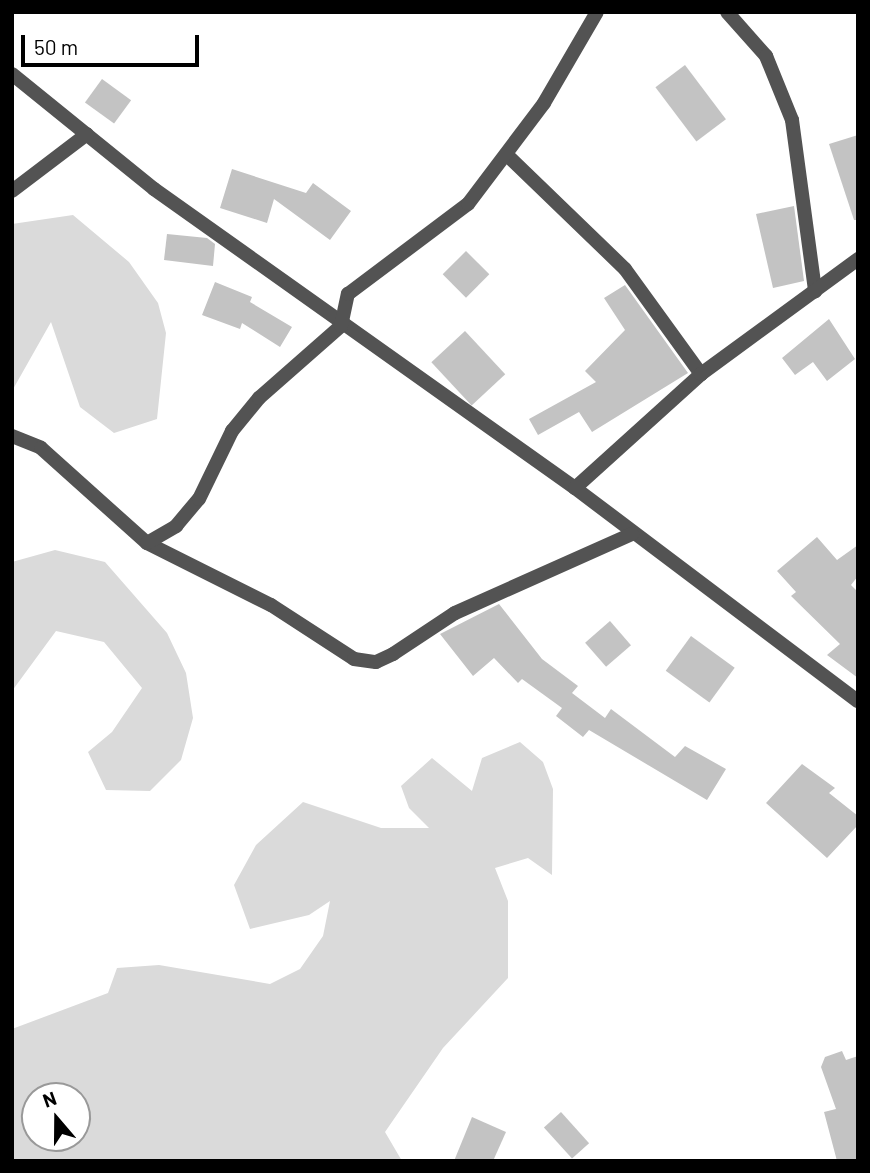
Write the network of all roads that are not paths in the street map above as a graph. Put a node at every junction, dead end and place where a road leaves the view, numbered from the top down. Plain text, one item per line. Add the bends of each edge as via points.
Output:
1 (597, 12) edge
2 (732, 14) edge
3 (12, 74) edge
4 (87, 134) junction
5 (507, 156) junction
6 (12, 191) edge
7 (858, 259) edge
8 (815, 291) junction
9 (341, 326) junction
10 (701, 374) junction
11 (12, 436) edge
12 (575, 488) junction
13 (632, 534) junction
14 (147, 543) junction
15 (858, 701) edge

1 - 5 street
2 - 8 street via 766,56 792,120
3 - 4 street
4 - 6 street
4 - 9 street
5 - 9 street via 468,204 348,294
5 - 10 street via 625,269
7 - 8 street
8 - 10 street
9 - 12 street
9 - 14 street via 259,398 232,431 199,499 176,526
10 - 12 street
11 - 14 street via 41,448
12 - 13 street
13 - 14 street via 455,613 376,662 354,659 271,605
13 - 15 street

